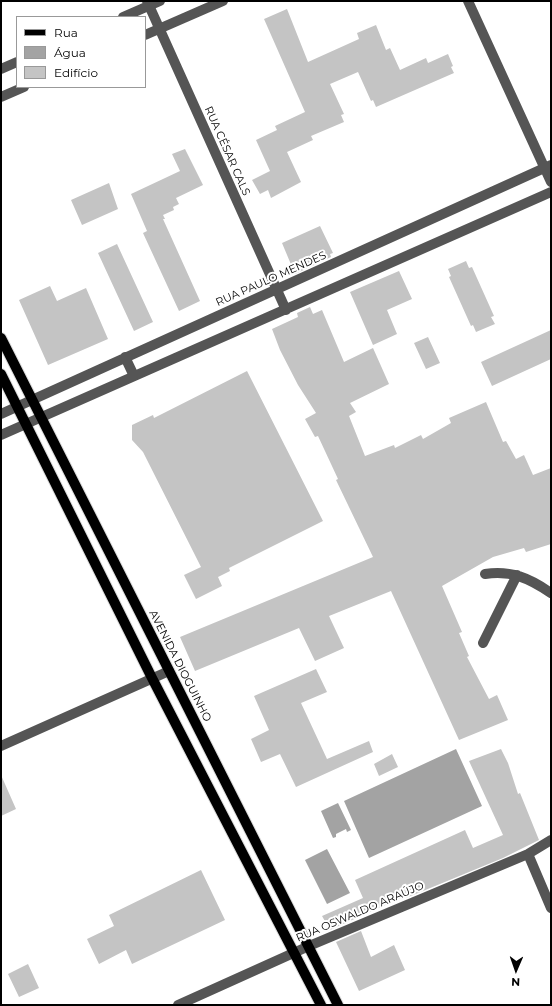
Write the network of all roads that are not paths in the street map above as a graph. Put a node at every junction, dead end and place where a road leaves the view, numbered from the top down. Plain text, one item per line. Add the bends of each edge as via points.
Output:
1 (160, 1) edge
2 (223, 1) edge
3 (468, 1) edge
4 (148, 3) edge
5 (125, 16) edge
6 (160, 29) junction
7 (146, 35) edge
8 (16, 62) edge
9 (1, 69) edge
10 (22, 88) edge
11 (1, 97) edge
12 (548, 167) edge
13 (551, 182) edge
14 (551, 192) edge
15 (276, 290) junction
16 (286, 310) junction
17 (1, 338) edge
18 (125, 357) junction
19 (1, 374) edge
20 (134, 376) junction
21 (32, 400) junction
22 (17, 407) junction
23 (1, 414) edge
24 (41, 417) junction
25 (26, 424) junction
26 (1, 435) edge
27 (485, 574) dead end
28 (517, 575) junction
29 (551, 593) edge
30 (483, 643) dead end
31 (169, 671) junction
32 (152, 678) junction
33 (1, 746) edge
34 (551, 840) edge
35 (528, 854) junction
36 (551, 908) edge
37 (309, 946) junction
38 (295, 952) junction
39 (178, 1005) edge
40 (321, 1005) edge
41 (338, 1005) edge

1 - 4 street
2 - 6 street
3 - 12 street
4 - 5 street
4 - 6 street, RUA CÉSAR CALS
6 - 7 street
6 - 15 street, RUA CÉSAR CALS
8 - 9 street
10 - 11 street
12 - 13 street
12 - 15 street, RUA PAULO MENDES
14 - 16 street
15 - 16 street, RUA CÉSAR CALS
15 - 18 street, RUA PAULO MENDES
16 - 20 street
17 - 21 main road, AVENIDA DIOGUINHO
18 - 20 street
18 - 21 street, RUA PAULO MENDES
19 - 22 main road
20 - 24 street
21 - 22 street, RUA PAULO MENDES
21 - 24 main road, AVENIDA DIOGUINHO
22 - 23 street, RUA PAULO MENDES
22 - 25 main road
24 - 25 street
24 - 31 main road, AVENIDA DIOGUINHO
25 - 26 street
25 - 32 main road
27 - 28 street via 499,572
28 - 29 street via 537,583
28 - 30 street
31 - 32 street
31 - 37 main road, AVENIDA DIOGUINHO
32 - 33 street
32 - 38 main road
34 - 35 street, RUA OSWALDO ARAÚJO
35 - 36 street
35 - 37 street, RUA OSWALDO ARAÚJO
37 - 38 street, RUA OSWALDO ARAÚJO
37 - 41 main road, AVENIDA DIOGUINHO
38 - 39 street, RUA OSWALDO ARAÚJO
38 - 40 main road

